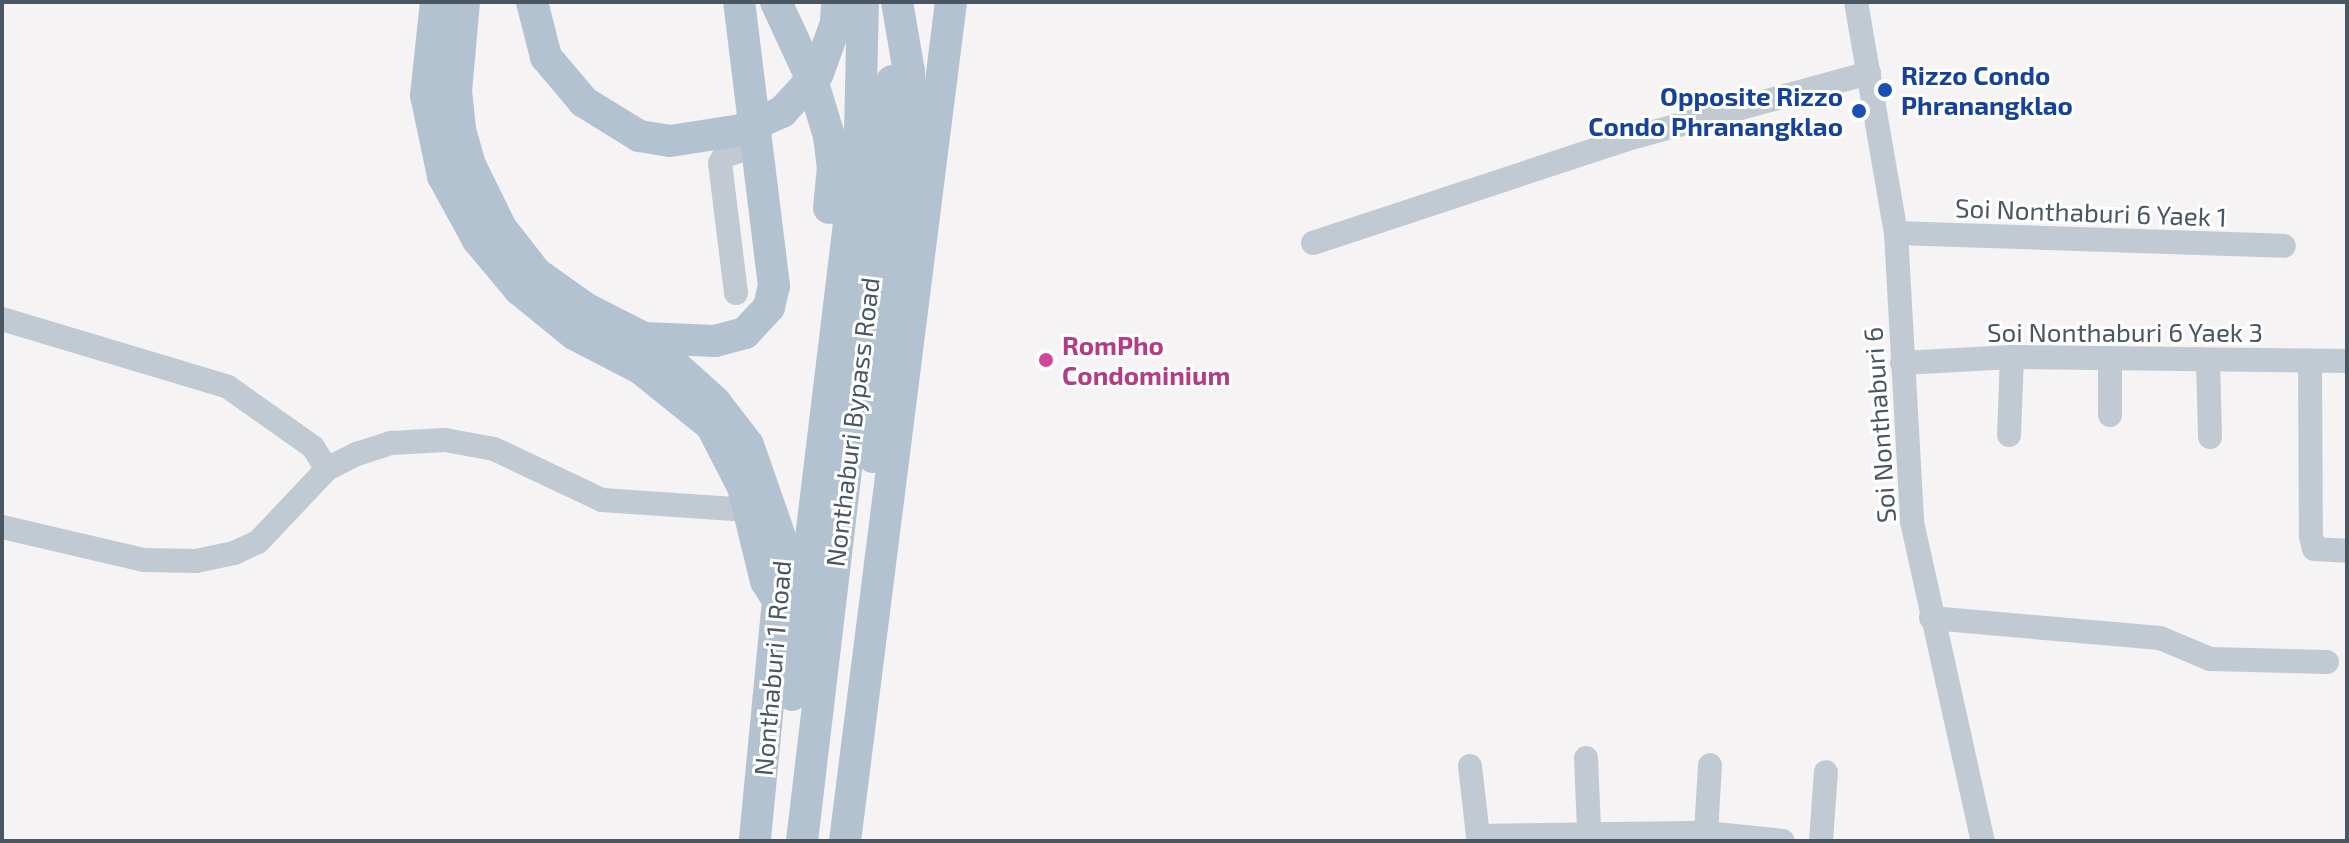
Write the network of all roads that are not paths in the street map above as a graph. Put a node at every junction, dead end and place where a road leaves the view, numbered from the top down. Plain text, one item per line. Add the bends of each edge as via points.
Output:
1 (436, 2) edge
2 (464, 2) edge
3 (532, 2) edge
4 (739, 2) edge
5 (776, 2) edge
6 (837, 2) edge
7 (863, 2) edge
8 (896, 2) edge
9 (934, 2) edge
10 (951, 2) edge
11 (1856, 2) edge
12 (1869, 73) junction
13 (758, 145) junction
14 (1896, 233) junction
15 (1313, 243) dead end
16 (2284, 246) dead end
17 (895, 278) junction
18 (736, 293) dead end
19 (2, 319) edge
20 (644, 338) junction
21 (2012, 357) junction
22 (2110, 358) junction
23 (2208, 360) junction
24 (2347, 361) edge
25 (2310, 362) junction
26 (1902, 363) junction
27 (2110, 415) dead end
28 (2009, 435) dead end
29 (2210, 437) dead end
30 (327, 469) junction
31 (749, 510) junction
32 (2, 527) edge
33 (2347, 551) edge
34 (788, 560) junction
35 (778, 600) junction
36 (1931, 618) junction
37 (2327, 662) dead end
38 (1586, 758) dead end
39 (1710, 765) dead end
40 (1470, 766) dead end
41 (1826, 772) dead end
42 (1589, 831) junction
43 (1706, 833) junction
44 (755, 841) edge
45 (774, 841) edge
46 (802, 841) edge
47 (827, 841) edge
48 (845, 841) edge
49 (1783, 841) edge
50 (1821, 841) edge
51 (1983, 841) edge

1 - 31 main road via 426,95 443,176 478,240 519,289 574,334 640,368 711,425
2 - 20 main road, Nonthaburi 1 Road via 456,91 460,130 470,165 501,228 536,273 585,308
3 - 6 main road via 546,57 573,92 639,136 670,141 741,130 782,112 818,73 836,23
4 - 13 main road
5 - 34 main road via 812,80 833,167
7 - 45 main road, Nonthaburi Bypass Road via 860,132
8 - 17 main road via 909,72 910,136
8 - 46 main road, Nonthaburi Bypass Road via 886,136
9 - 17 main road via 921,133
10 - 48 main road
11 - 12 street, Soi Nonthaburi 6
12 - 14 street, Soi Nonthaburi 6
12 - 15 street via 1624,140
13 - 18 street via 724,156 720,163
13 - 20 main road via 774,286 769,307 752,328 730,337
14 - 16 street, Soi Nonthaburi 6 Yaek 1
14 - 26 street, Soi Nonthaburi 6
17 - 47 main road
19 - 30 street via 228,387 313,447
20 - 34 main road, Nonthaburi 1 Road via 736,425
21 - 22 street, Soi Nonthaburi 6 Yaek 3
21 - 26 street, Soi Nonthaburi 6 Yaek 3
21 - 28 street
22 - 23 street, Soi Nonthaburi 6 Yaek 3
22 - 27 street
23 - 25 street, Soi Nonthaburi 6 Yaek 3
23 - 29 street
24 - 25 street, Soi Nonthaburi 6 Yaek 3
25 - 33 street via 2311,536 2314,549
26 - 36 street, Soi Nonthaburi 6 via 1912,522
30 - 31 street via 391,443 445,440 508,454 602,500
30 - 32 street via 258,542 196,561 144,560
31 - 35 main road via 766,581
34 - 35 main road, Nonthaburi 1 Road
35 - 44 main road, Nonthaburi 1 Road
36 - 37 street via 2160,638 2210,659
36 - 51 street, Soi Nonthaburi 6
38 - 42 street
39 - 43 street
40 - 42 street via 1478,836
41 - 50 street
42 - 43 street
43 - 49 street

